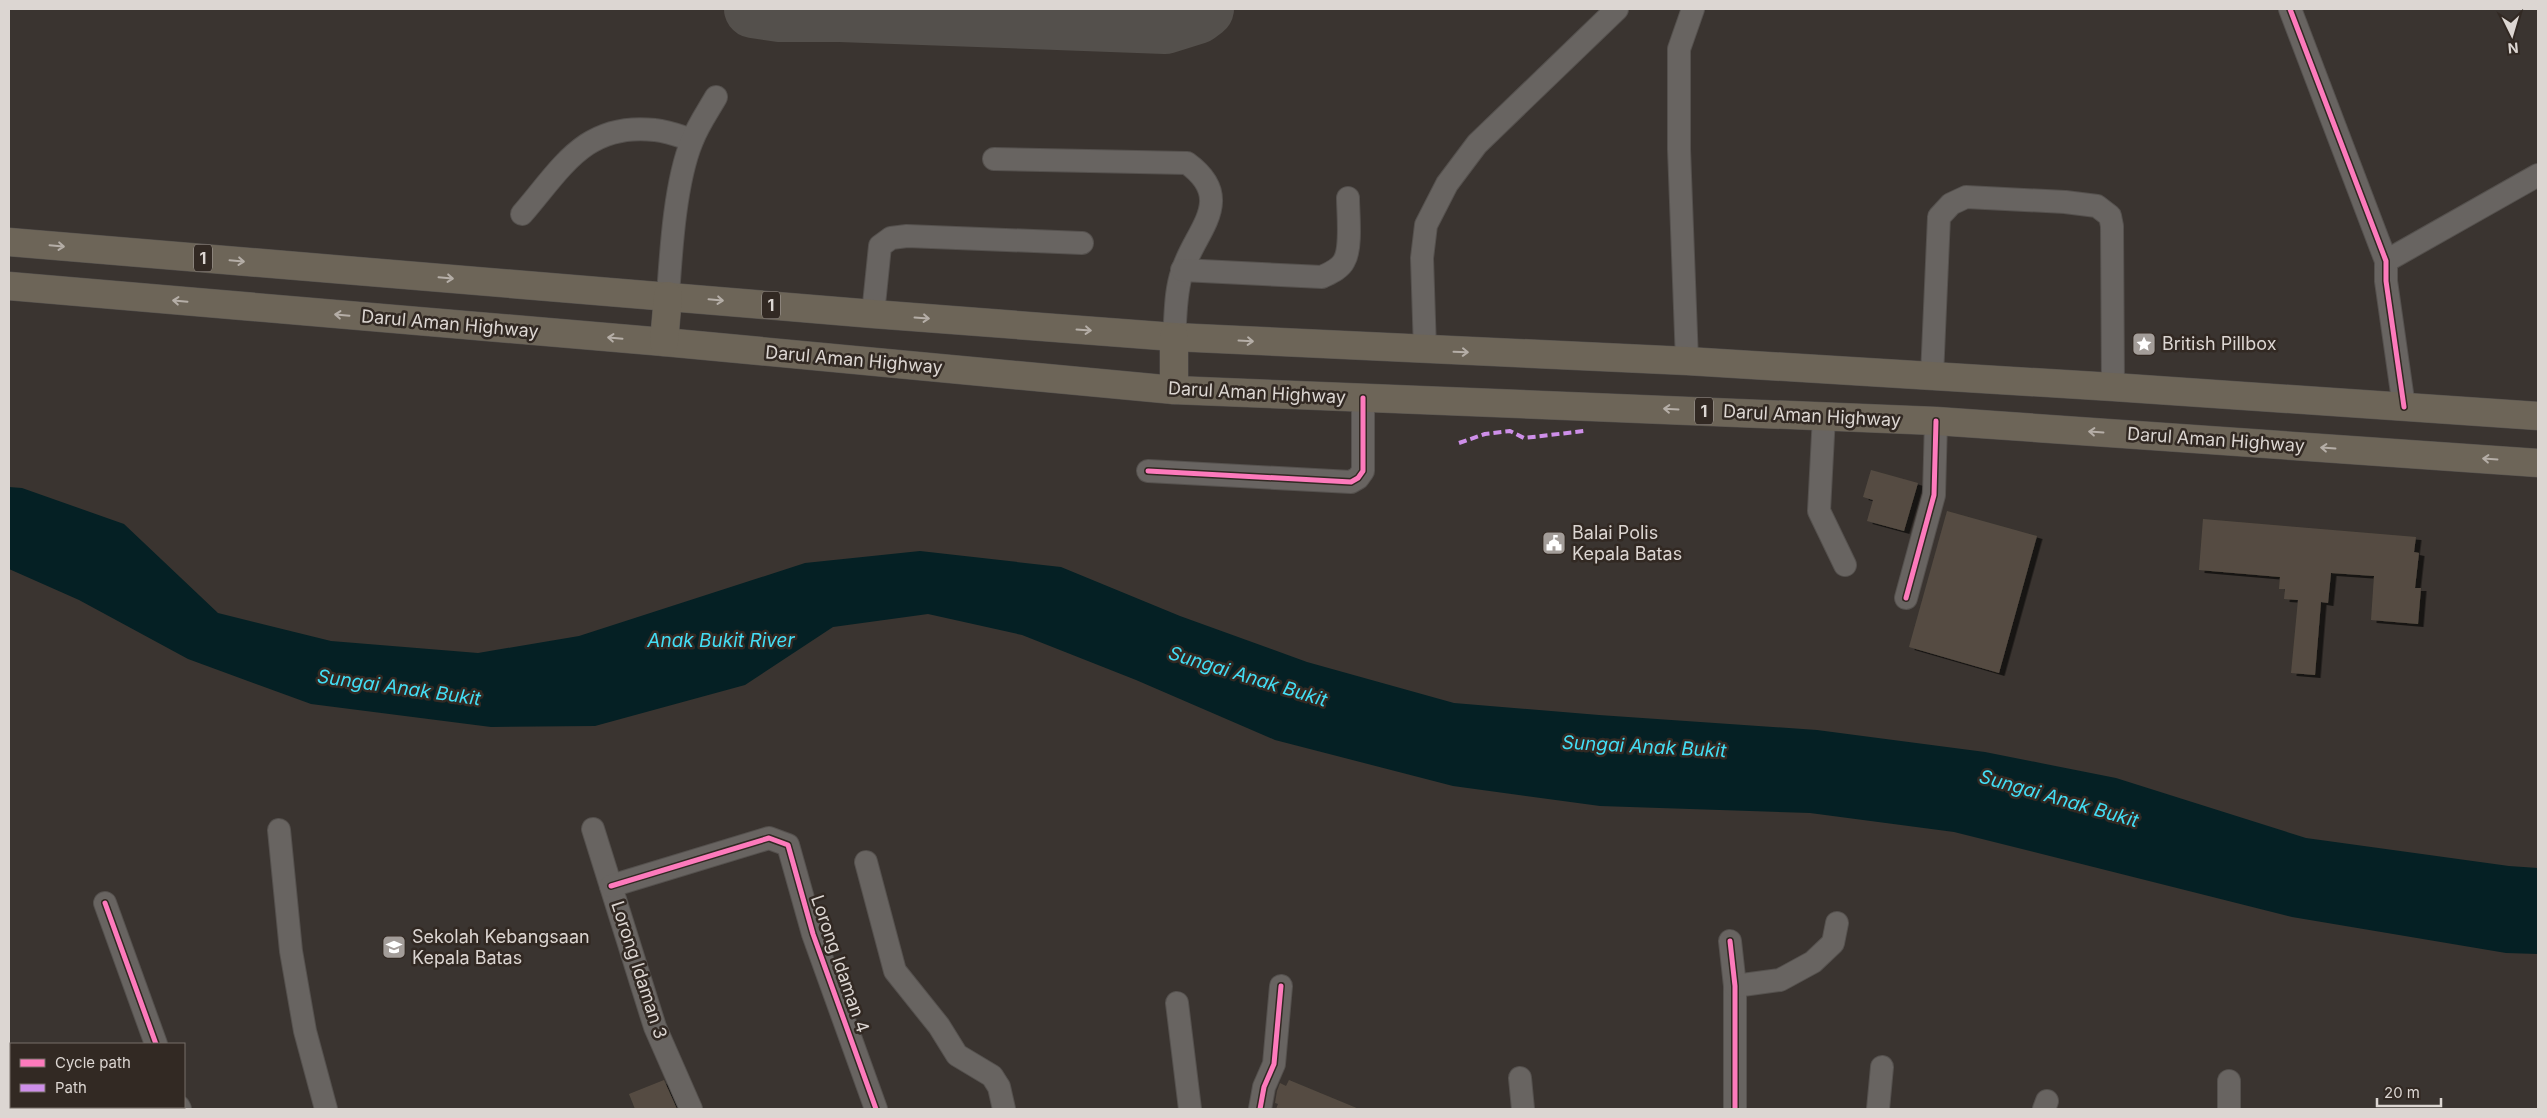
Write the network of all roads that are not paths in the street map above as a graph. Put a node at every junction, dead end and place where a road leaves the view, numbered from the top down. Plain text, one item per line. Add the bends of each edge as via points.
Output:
1 (1617, 9) edge
2 (1693, 9) edge
3 (2290, 9) edge
4 (716, 97) dead end
5 (692, 140) junction
6 (994, 159) dead end
7 (2538, 175) edge
8 (1348, 198) dead end
9 (522, 214) dead end
10 (9, 242) edge
11 (1082, 243) dead end
12 (2386, 261) junction
13 (1182, 270) junction
14 (9, 286) edge
15 (668, 296) junction
16 (874, 314) junction
17 (1174, 337) junction
18 (664, 342) junction
19 (1425, 350) junction
20 (1687, 361) junction
21 (1932, 376) junction
22 (2113, 387) junction
23 (1174, 390) junction
24 (1364, 398) junction
25 (2404, 407) junction
26 (1824, 416) junction
27 (2538, 416) edge
28 (1936, 421) junction
29 (2538, 462) edge
30 (1148, 471) dead end
31 (1845, 565) dead end
32 (1906, 598) dead end
33 (593, 829) dead end
34 (279, 830) dead end
35 (866, 862) dead end
36 (611, 886) junction
37 (105, 903) dead end
38 (1837, 923) dead end
39 (1730, 941) dead end
40 (1281, 986) dead end
41 (1736, 986) junction
42 (1177, 1004) dead end
43 (156, 1043) edge
44 (1882, 1066) dead end
45 (1520, 1078) dead end
46 (2229, 1081) dead end
47 (326, 1109) edge
48 (691, 1109) edge
49 (876, 1109) edge
50 (1004, 1109) edge
51 (1190, 1109) edge
52 (1260, 1109) edge
53 (1524, 1109) edge
54 (1735, 1109) edge
55 (1878, 1109) edge
56 (2229, 1109) edge

1 - 19 street via 1477,144 1447,184 1426,225 1422,258
2 - 20 street via 1679,49 1679,150
3 - 12 street
4 - 5 street
5 - 9 street via 657,130 632,128 604,134 581,146
5 - 15 street via 684,164 670,255
6 - 13 street via 1187,163 1202,174 1211,192 1203,232
7 - 12 street
8 - 13 street via 1347,246 1344,261 1334,272 1322,277
10 -> 15 highway, 1
11 - 16 street via 891,238 880,246
12 - 25 street
13 - 17 street
18 -> 14 highway, Darul Aman Highway / 1
15 -> 16 highway, 1
15 - 18 highway
16 -> 17 highway, 1
17 -> 19 highway, 1
17 - 23 highway
18 - 23 highway, Darul Aman Highway / 1
19 -> 20 highway, 1
20 - 21 highway, 1
21 - 22 highway, 1
21 - 22 street via 1939,217 1950,204 1966,197 2065,202 2098,206 2110,216
22 - 25 highway, 1
23 - 24 highway, Darul Aman Highway / 1
26 -> 24 highway, Darul Aman Highway / 1
24 - 30 street via 1363,471 1351,482
25 - 27 highway, 1
26 - 28 highway, Darul Aman Highway / 1
26 - 31 street via 1819,511
29 -> 28 highway, Darul Aman Highway / 1
28 - 32 street via 1934,495
33 - 36 street, Lorong Idaman 3
34 - 47 street via 294,968 305,1031
35 - 50 street via 895,971 939,1026 957,1055 992,1076 999,1087
36 - 48 street, Lorong Idaman 3 via 655,1026
36 - 49 street, Lorong Idaman 4 via 769,838 788,845 813,934
37 - 43 street
38 - 41 street via 1832,943 1813,962 1780,980
39 - 41 street
40 - 52 street via 1274,1064 1264,1087
41 - 54 street
42 - 51 street
44 - 55 street
45 - 53 street
46 - 56 street

